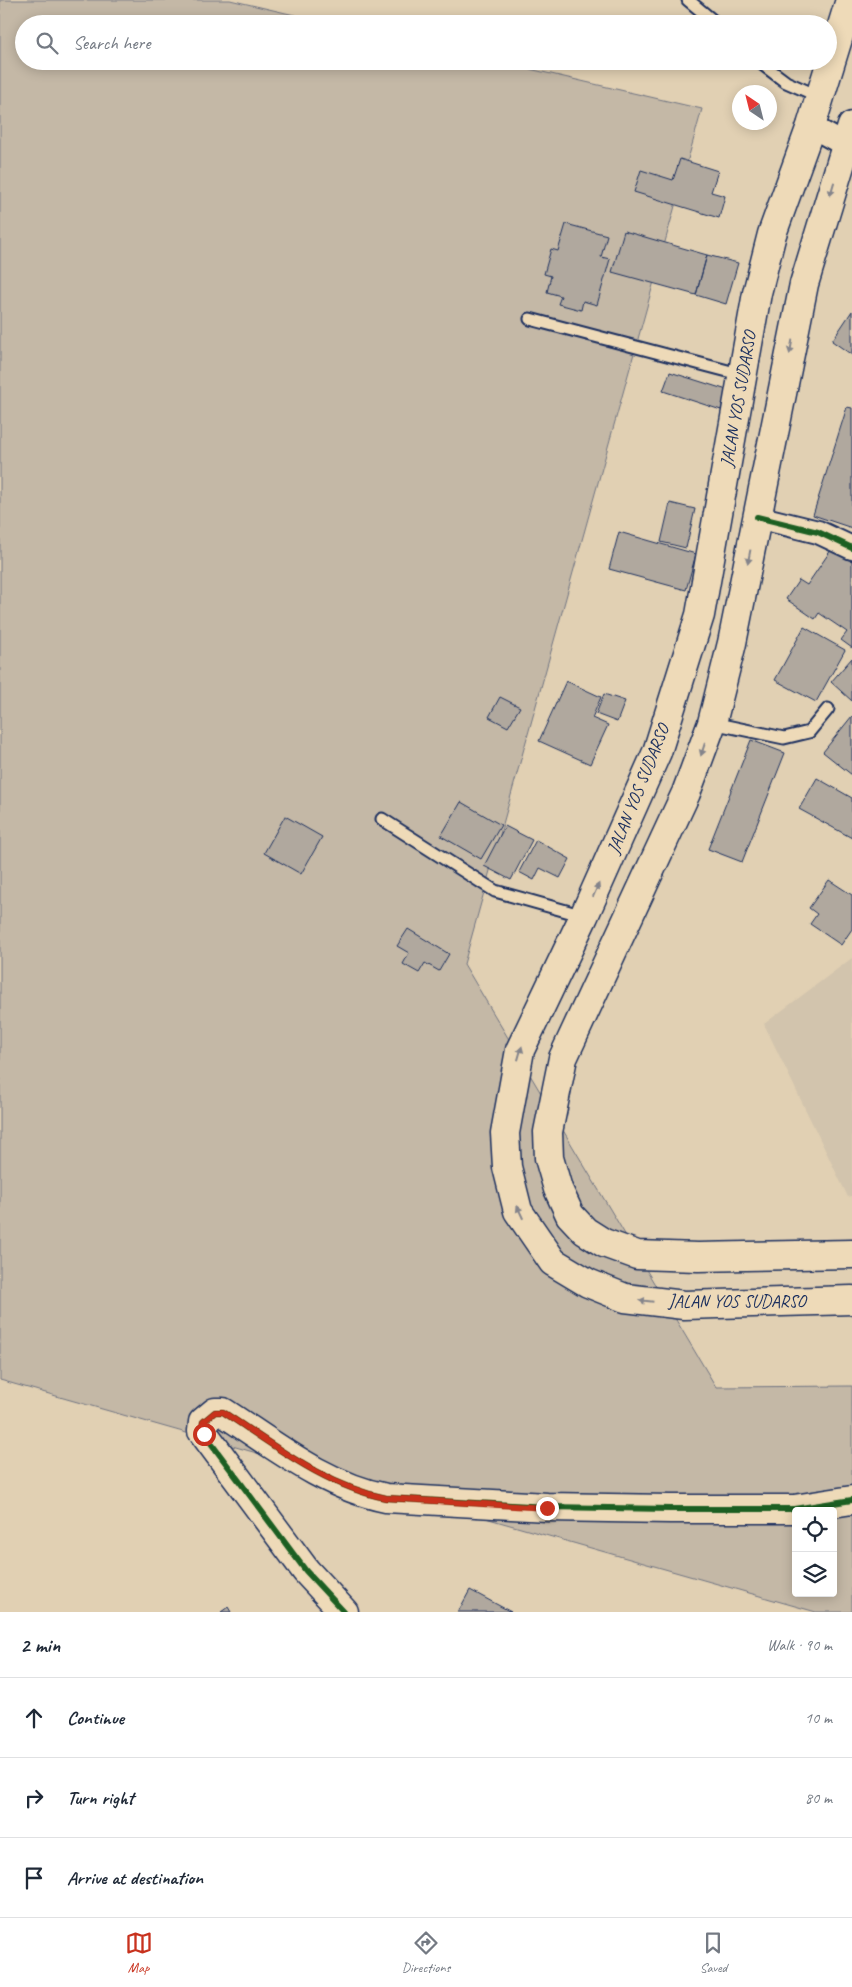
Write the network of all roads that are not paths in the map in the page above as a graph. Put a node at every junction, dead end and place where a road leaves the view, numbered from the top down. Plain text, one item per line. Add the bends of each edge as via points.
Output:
1 (688, 0) edge
2 (848, 1) edge
3 (706, 15) edge
4 (837, 36) edge
5 (770, 70) edge
6 (826, 70) edge
7 (818, 96) junction
8 (811, 126) junction
9 (850, 140) edge
10 (530, 320) dead end
11 (743, 375) junction
12 (757, 517) junction
13 (852, 548) edge
14 (828, 709) dead end
15 (712, 722) junction
16 (382, 820) dead end
17 (584, 916) junction
18 (852, 1254) edge
19 (852, 1300) edge
20 (852, 1500) edge
21 (344, 1612) edge

1 - 3 lane
2 - 4 main road, JALAN YOS SUDARSO
5 - 7 lane via 786,82
6 - 7 main road, JALAN YOS SUDARSO
7 - 8 main road, JALAN YOS SUDARSO
8 - 9 street
8 - 11 main road, JALAN YOS SUDARSO via 772,234 757,293
9 -> 12 main road via 804,284
10 - 11 lane
17 -> 11 main road, JALAN YOS SUDARSO via 657,752 700,615
12 - 13 street via 818,532
12 -> 15 main road via 732,643
14 - 15 lane via 809,732 784,738
15 -> 18 main road via 686,793 562,1058 548,1132 549,1158 570,1215 585,1231 604,1243 636,1255
16 - 17 lane via 495,891
19 -> 17 main road, JALAN YOS SUDARSO via 684,1305 625,1298 588,1283 553,1262 537,1241 518,1211 507,1168 505,1134 520,1050
20 - 21 main road via 794,1509 670,1509 547,1508 386,1498 361,1493 328,1478 223,1412 215,1412 203,1422 202,1431 306,1571

